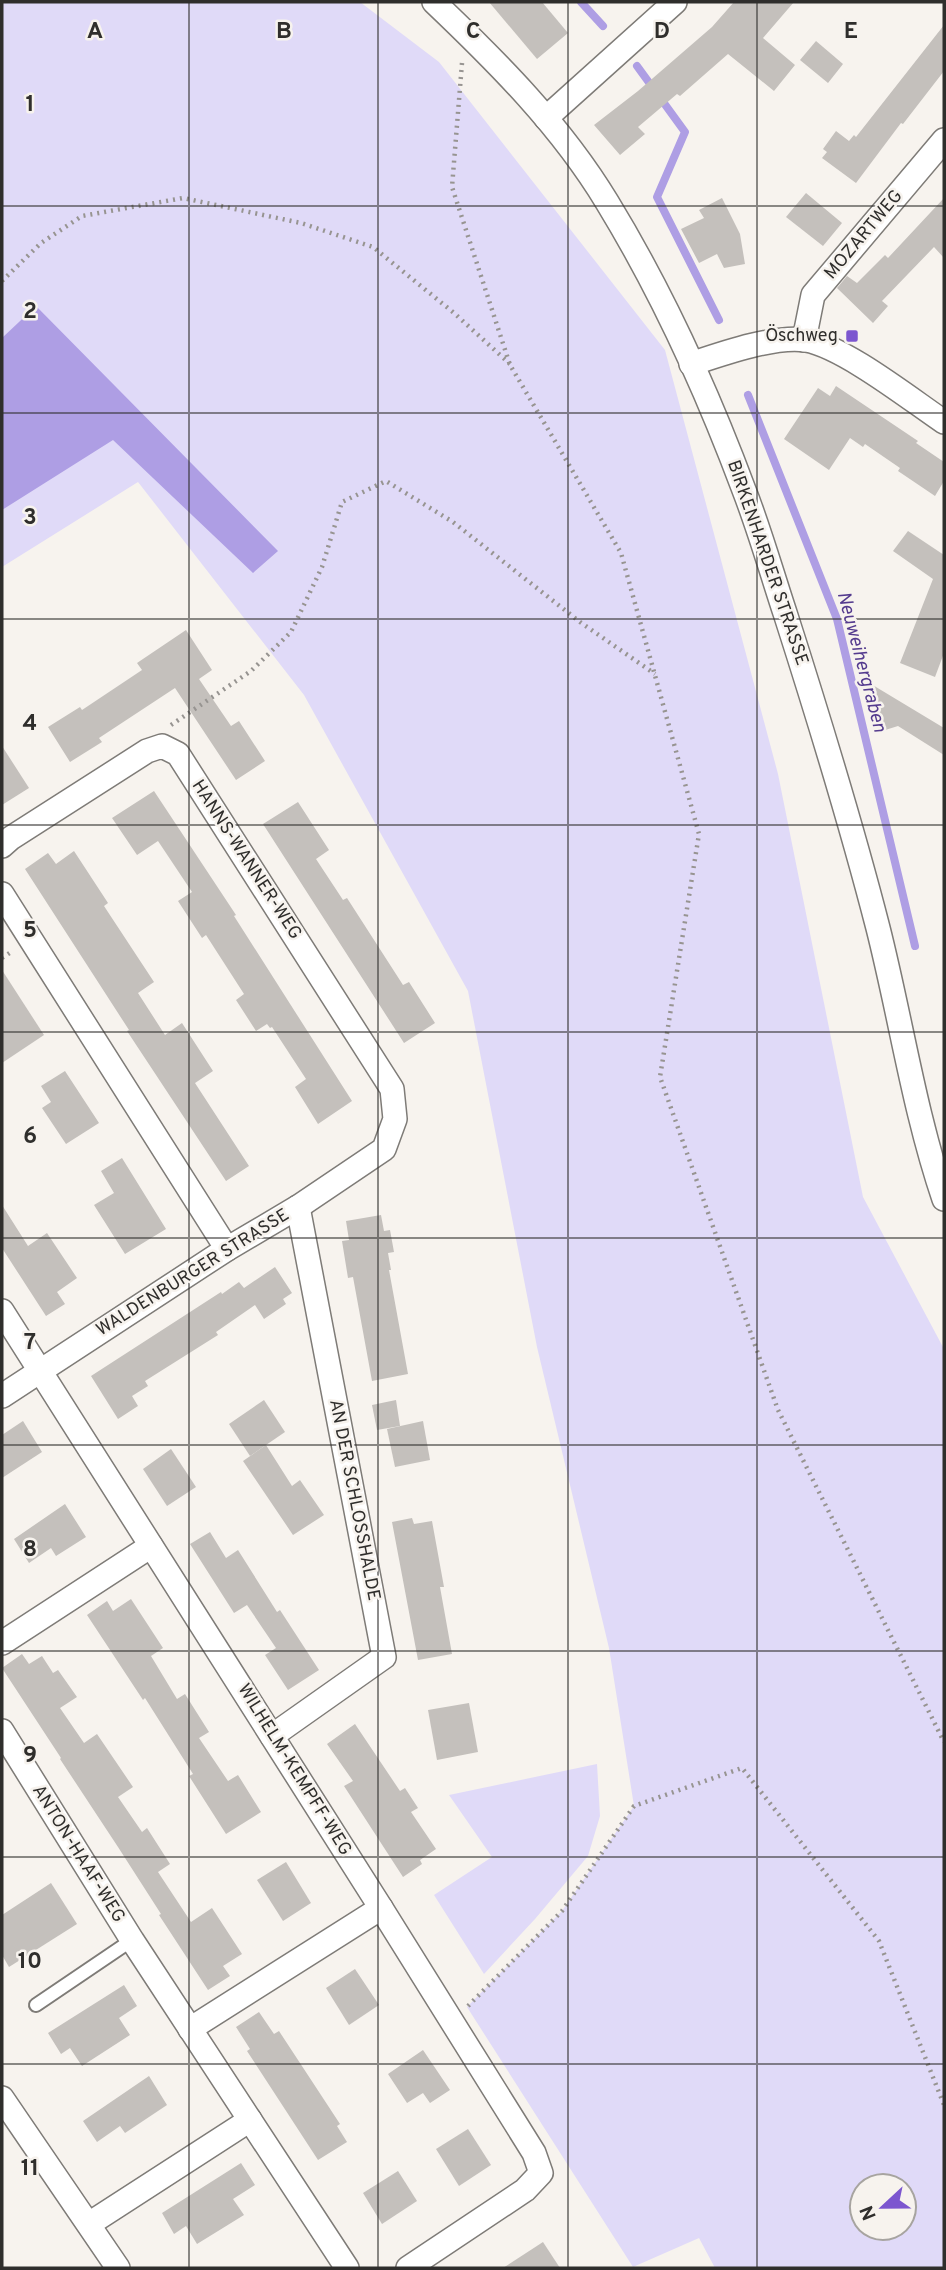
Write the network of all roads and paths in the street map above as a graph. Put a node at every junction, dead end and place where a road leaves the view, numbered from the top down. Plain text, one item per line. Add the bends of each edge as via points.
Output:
1 (434, 2) edge
2 (675, 2) edge
3 (464, 31) junction
4 (547, 118) junction
5 (944, 140) edge
6 (2, 281) edge
7 (804, 340) junction
8 (691, 364) junction
9 (510, 365) junction
10 (944, 422) edge
11 (656, 675) junction
12 (162, 746) junction
13 (2, 846) edge
14 (2, 894) edge
15 (384, 1149) joint
16 (944, 1199) edge
17 (298, 1207) junction
18 (227, 1249) junction
19 (2, 1311) edge
20 (40, 1371) junction
21 (2, 1396) edge
22 (151, 1546) junction
23 (2, 1643) edge
24 (2, 1731) edge
25 (272, 1736) junction
26 (944, 1742) edge
27 (381, 1908) junction
28 (132, 1940) junction
29 (36, 2006) dead end
30 (452, 2021) junction
31 (190, 2029) junction
32 (2, 2098) edge
33 (944, 2105) edge
34 (250, 2120) junction
35 (89, 2224) junction
36 (118, 2268) edge
37 (347, 2268) edge
38 (408, 2268) edge

1 - 3 street, BIRKENHARDER STRASSE
2 - 4 street
3 - 4 street, BIRKENHARDER STRASSE
3 - 9 path via 452,187
4 - 8 street, BIRKENHARDER STRASSE via 607,201
5 - 7 street, MOZARTWEG via 813,295
6 - 9 path via 41,243 82,216 183,198 301,223 373,247
7 - 8 street via 724,352
7 - 10 street via 853,361
8 - 16 street, BIRKENHARDER STRASSE via 745,491 818,714 878,930 914,1092
9 - 11 path via 621,553
11 - 12 path via 453,522 387,481 342,502 322,567 291,632 251,671 172,724
11 - 26 path via 699,834 660,1077 778,1410
12 - 13 street via 147,751
12 - 15 street, HANNS-WANNER-WEG via 178,754 392,1089 395,1119
14 - 18 street
15 - 17 street, WALDENBURGER STRASSE
17 - 18 street, WALDENBURGER STRASSE
17 - 25 street, AN DER SCHLOSSHALDE via 384,1657
18 - 20 street, WALDENBURGER STRASSE
19 - 20 street, WILHELM-KEMPFF-WEG
20 - 21 street, WALDENBURGER STRASSE
20 - 22 street, WILHELM-KEMPFF-WEG
22 - 23 street
22 - 25 street, WILHELM-KEMPFF-WEG
24 - 28 street, ANTON-HAAF-WEG
25 - 27 street, WILHELM-KEMPFF-WEG
27 - 30 street, WILHELM-KEMPFF-WEG
27 - 31 street
28 - 29 lane, ANTON-HAAF-WEG
28 - 31 street, ANTON-HAAF-WEG
30 - 33 path via 562,1911 634,1806 742,1768 879,1941
30 - 38 street, WILHELM-KEMPFF-WEG via 534,2153 541,2172 525,2190
31 - 34 street, ANTON-HAAF-WEG
32 - 35 street
34 - 35 street
34 - 37 street, ANTON-HAAF-WEG
35 - 36 street

